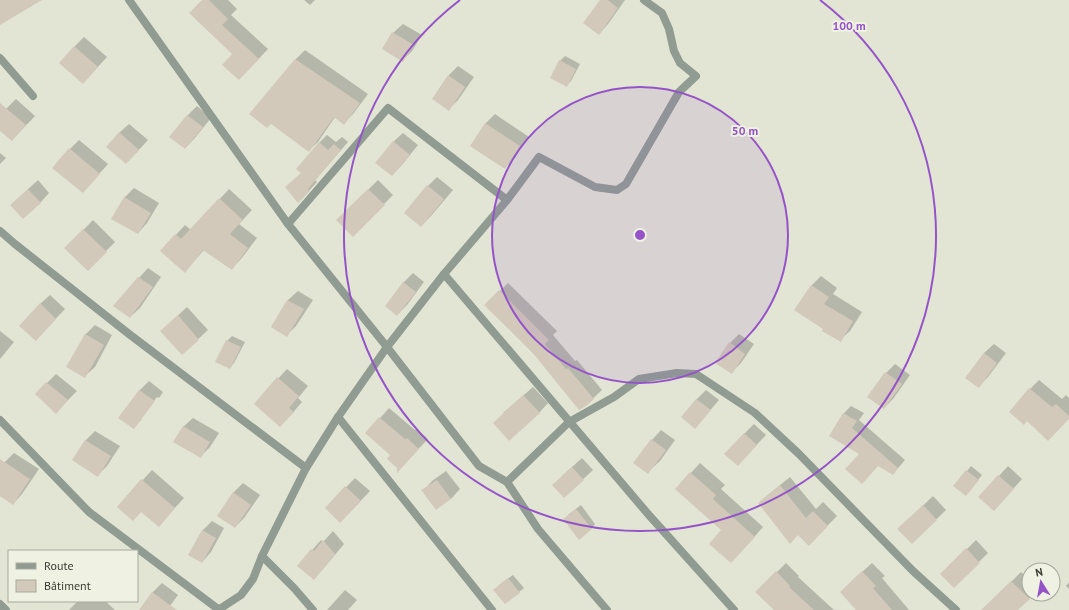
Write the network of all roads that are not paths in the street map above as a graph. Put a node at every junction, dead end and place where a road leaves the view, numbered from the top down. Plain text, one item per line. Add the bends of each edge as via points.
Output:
1 (129, 0) edge
2 (644, 0) edge
3 (0, 58) edge
4 (33, 96) dead end
5 (507, 200) junction
6 (288, 224) junction
7 (0, 231) edge
8 (444, 274) junction
9 (386, 347) junction
10 (338, 417) junction
11 (0, 420) edge
12 (569, 422) junction
13 (306, 468) junction
14 (507, 482) junction
15 (262, 556) junction
16 (0, 604) edge
17 (6, 610) edge
18 (218, 610) edge
19 (313, 610) edge
20 (492, 610) edge
21 (607, 610) edge
22 (734, 610) edge
23 (956, 610) edge

1 - 6 street
2 - 5 street via 662,13 680,63 696,76 679,92 626,184 617,190 594,187 539,157
3 - 4 street
5 - 6 street via 388,108
5 - 8 street
6 - 9 street
7 - 13 street via 129,334
8 - 9 street
8 - 12 street
9 - 10 street
9 - 14 street via 479,466
10 - 13 street
10 - 20 street
11 - 18 street via 89,512
12 - 14 street
12 - 22 street
12 - 23 street via 614,397 639,379 677,373 696,374 754,413 799,454 913,571
13 - 15 street
14 - 21 street via 538,528
15 - 18 street via 253,579 241,595
15 - 19 street
16 - 17 street

